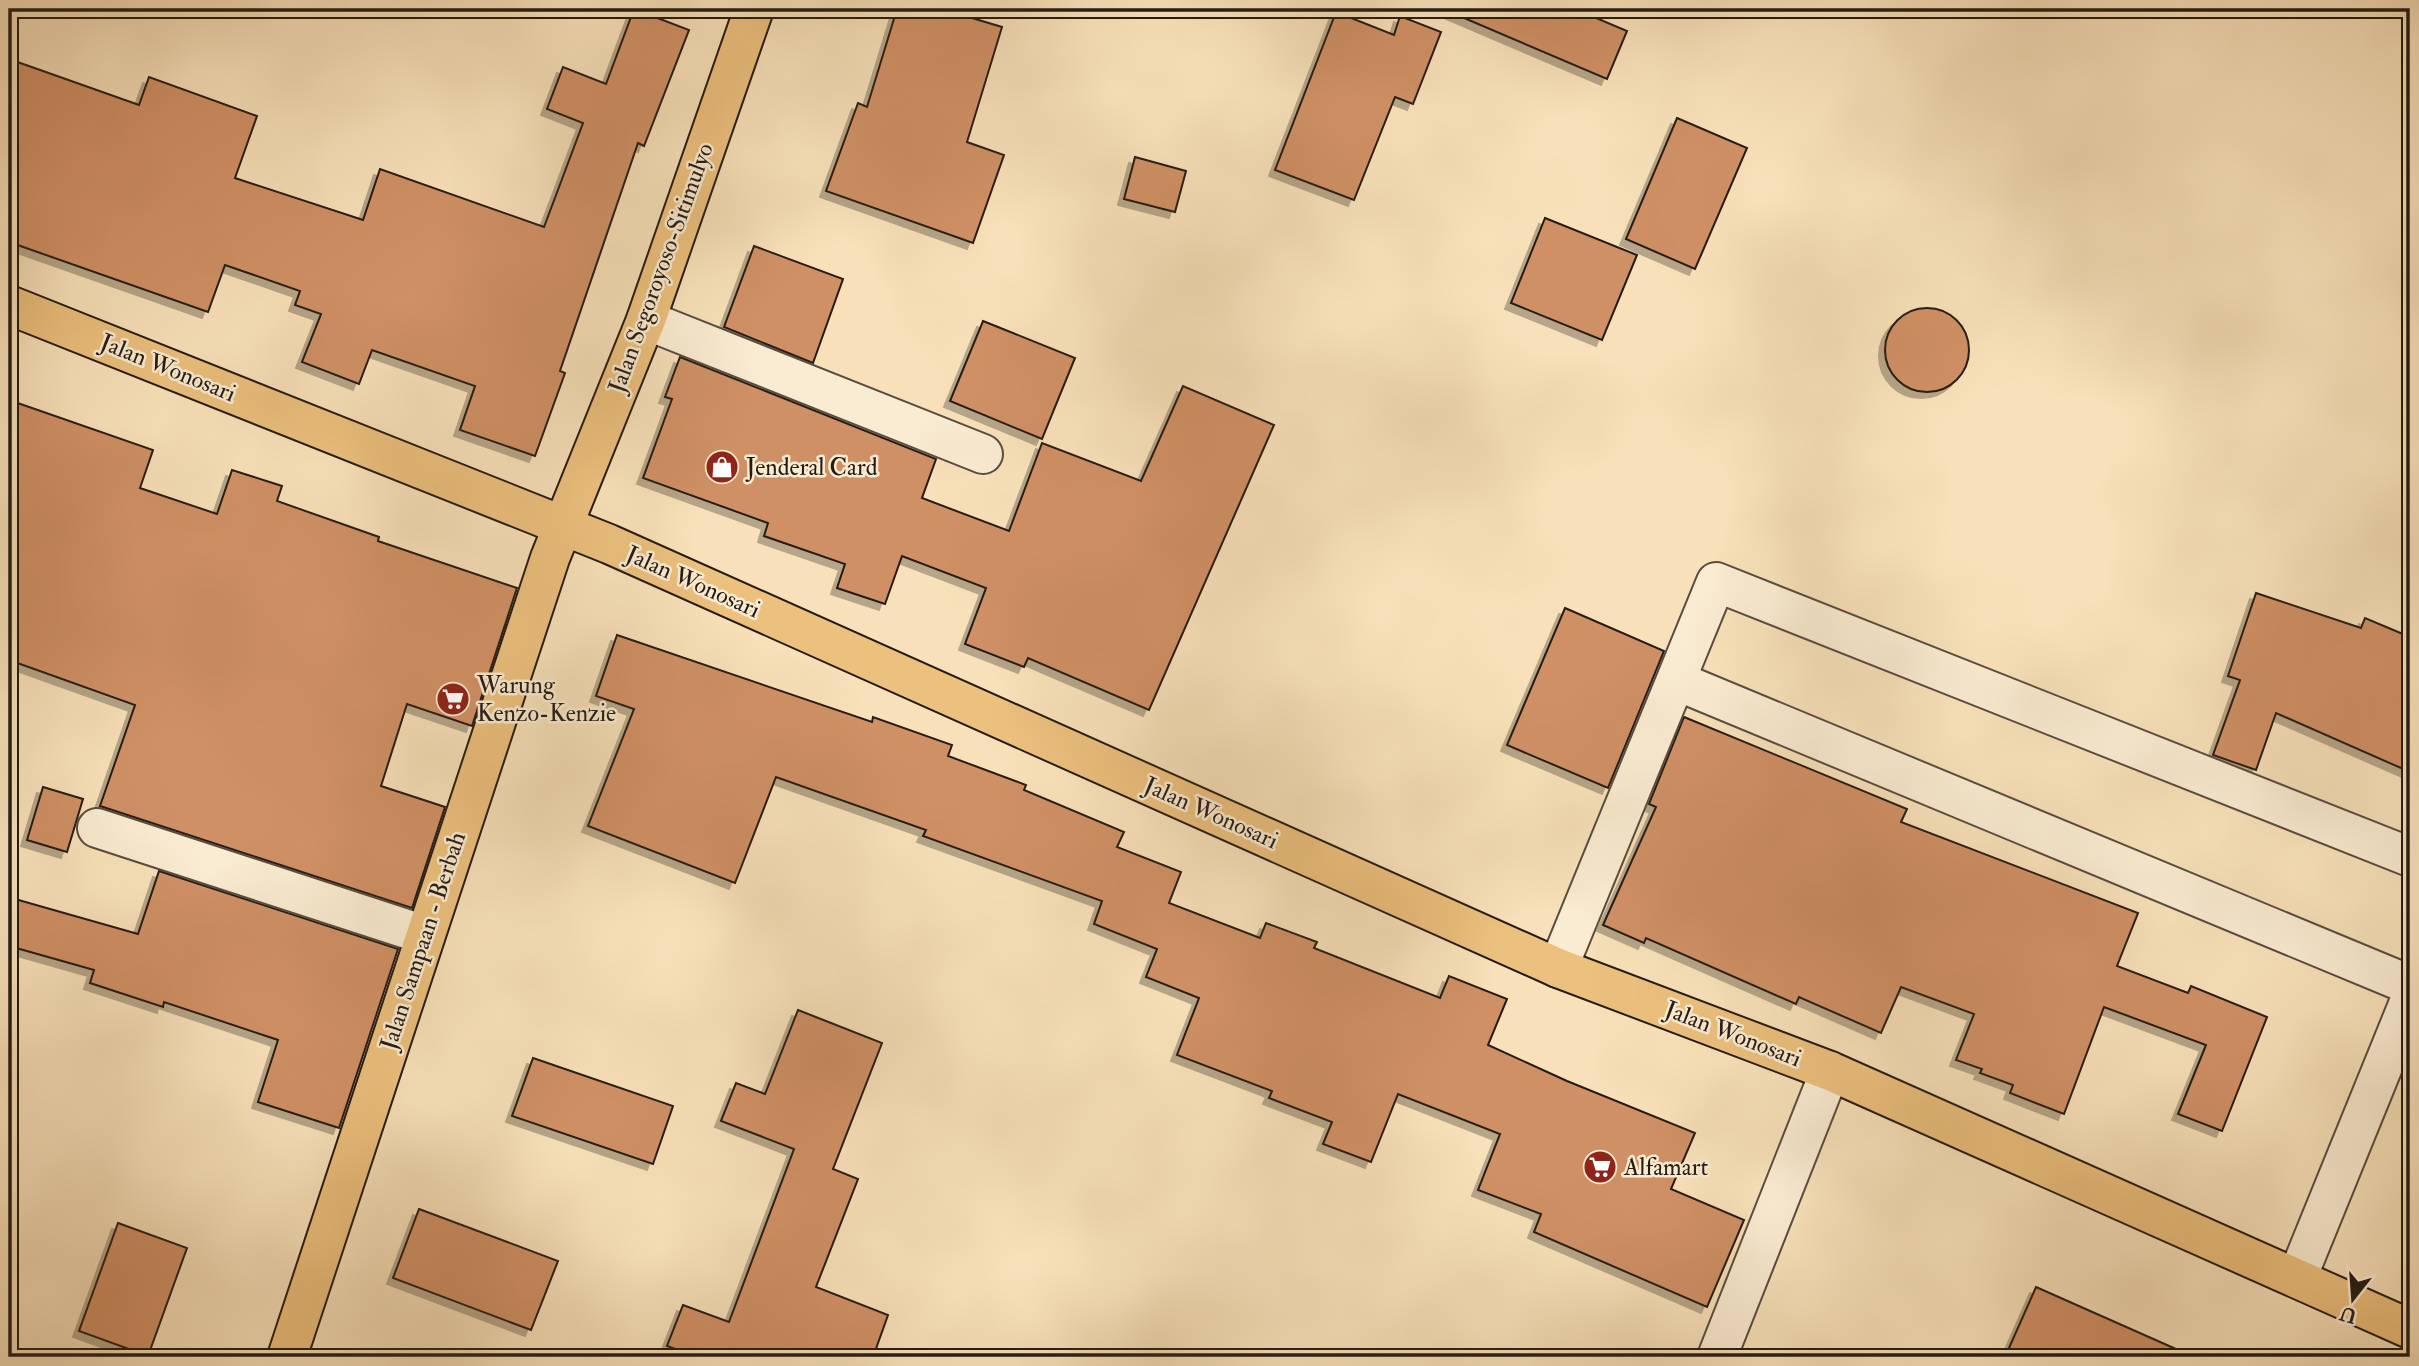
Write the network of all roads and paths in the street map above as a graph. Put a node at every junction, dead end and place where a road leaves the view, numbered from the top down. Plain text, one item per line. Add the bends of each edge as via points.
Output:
1 (754, 9) edge
2 (9, 305) edge
3 (646, 320) junction
4 (983, 454) dead end
5 (563, 526) junction
6 (1677, 681) junction
7 (97, 828) dead end
8 (2410, 857) edge
9 (425, 935) junction
10 (1558, 968) junction
11 (2410, 985) edge
12 (2410, 1000) edge
13 (1830, 1071) junction
14 (2297, 1278) junction
15 (2410, 1329) edge
16 (287, 1357) edge
17 (1717, 1357) edge

1 - 3 main road, Jalan Segoroyoso-Sitimulyo
2 - 5 main road, Jalan Wonosari
3 - 4 street
3 - 5 main road, Jalan Segoroyoso-Sitimulyo
5 - 9 main road, Jalan Sampaan - Berbah
5 - 10 main road, Jalan Wonosari
6 - 8 street via 1716,582
6 - 10 street
6 - 11 street
7 - 9 street
9 - 16 main road, Jalan Sampaan - Berbah
10 - 13 main road, Jalan Wonosari
12 - 14 street
13 - 14 main road, Jalan Wonosari
13 - 17 street
14 - 15 main road, Jalan Wonosari

